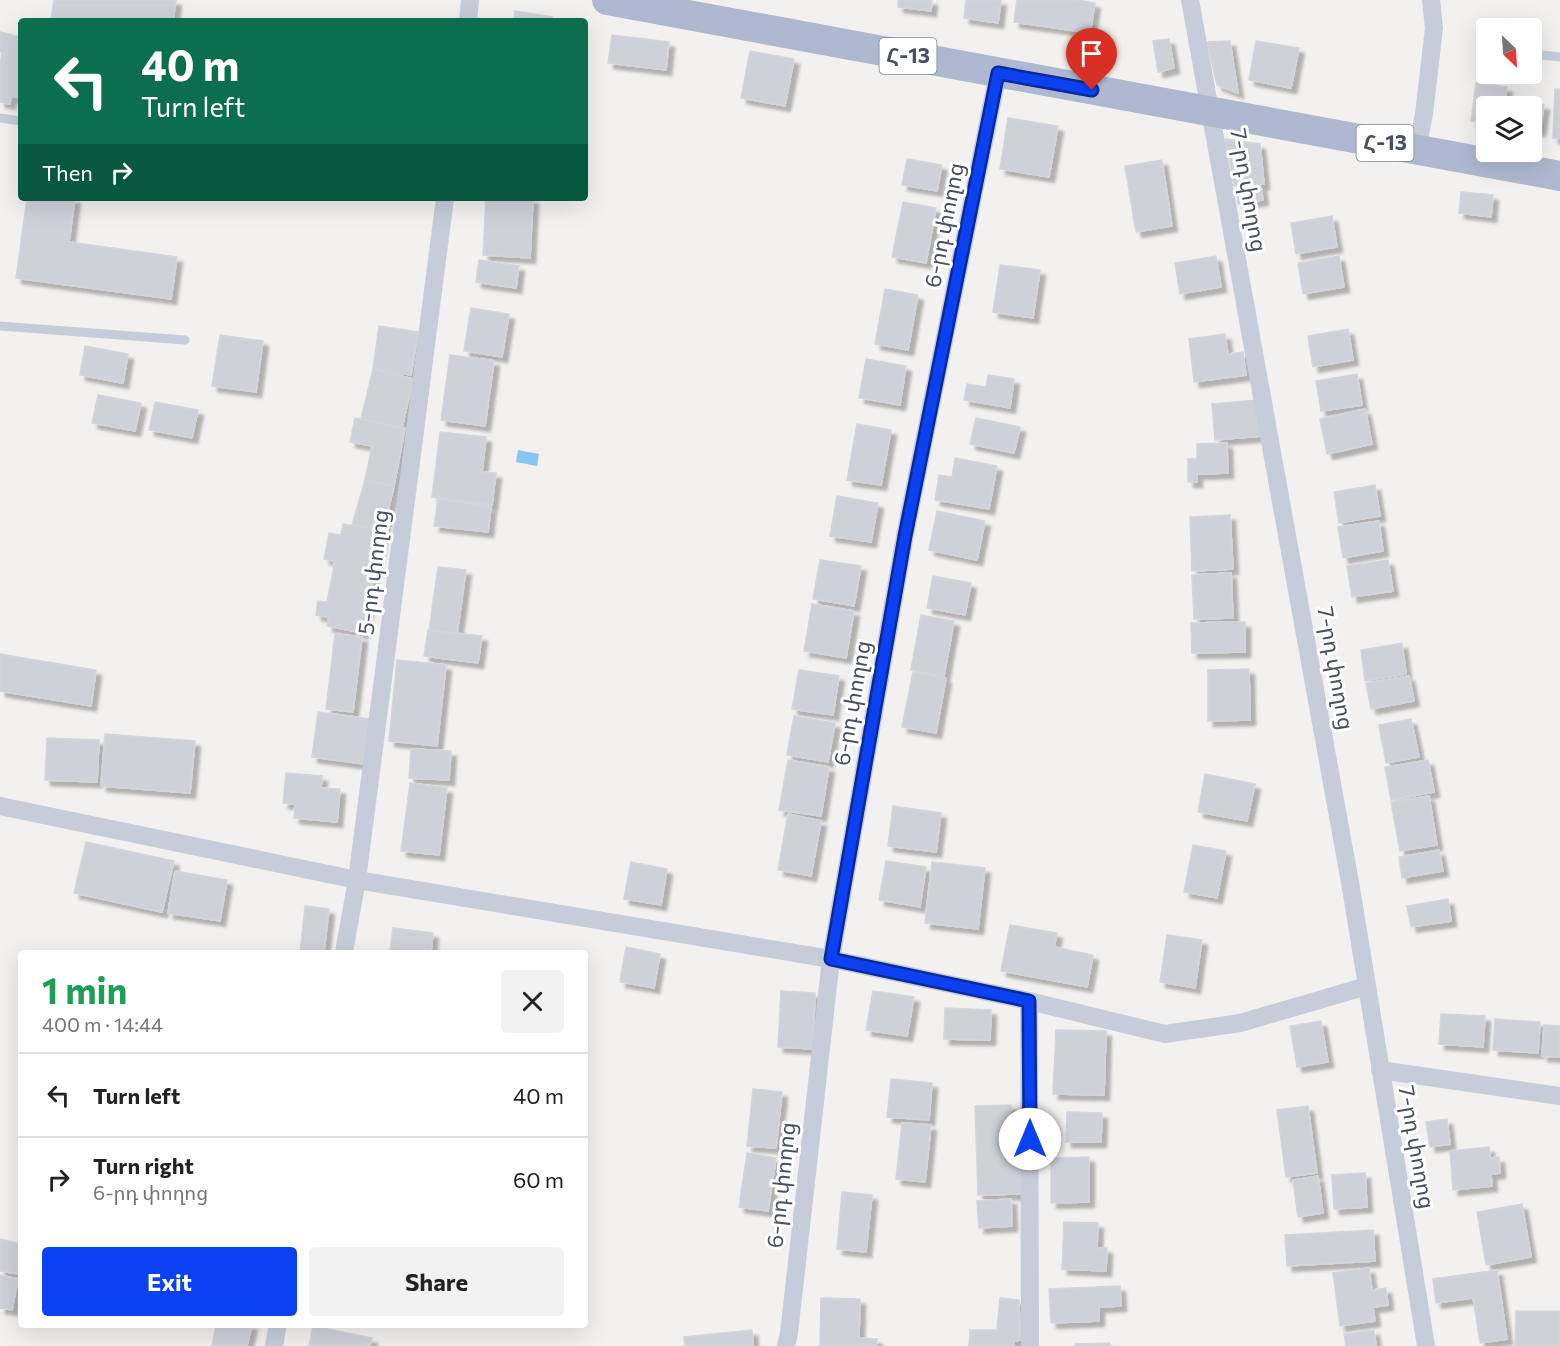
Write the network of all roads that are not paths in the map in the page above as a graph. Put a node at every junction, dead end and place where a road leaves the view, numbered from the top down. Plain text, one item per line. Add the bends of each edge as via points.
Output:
1 (470, 0) edge
2 (607, 0) edge
3 (1190, 0) edge
4 (1431, 0) edge
5 (468, 18) edge
6 (1542, 55) edge
7 (1560, 57) edge
8 (998, 73) junction
9 (1210, 110) junction
10 (0, 118) edge
11 (18, 121) edge
12 (1417, 149) junction
13 (1560, 176) edge
14 (445, 201) edge
15 (0, 326) edge
16 (186, 340) dead end
17 (0, 806) edge
18 (357, 880) junction
19 (344, 950) edge
20 (831, 959) junction
21 (1367, 986) junction
22 (1029, 1001) junction
23 (1380, 1070) junction
24 (1560, 1096) edge
25 (277, 1328) edge
26 (274, 1346) edge
27 (786, 1346) edge
28 (1030, 1346) edge
29 (1426, 1346) edge

1 - 5 street
2 - 8 main road, Հ-13
3 - 9 street, 7-րդ փողոց
4 - 12 street via 1434,28 1425,114
6 - 7 lane
8 - 9 main road, Հ-13
8 - 20 street, 6-րդ փողոց via 905,536
9 - 12 main road, Հ-13
9 - 21 street, 7-րդ փողոց
10 - 11 lane
12 - 13 main road, Հ-13
14 - 18 street, 5-րդ փողոց
15 - 16 lane
17 - 18 street
18 - 19 street, 5-րդ փողոց
18 - 20 street
20 - 22 street
20 - 27 street, 6-րդ փողոց
21 - 22 street via 1240,1023 1165,1034
21 - 23 street, 7-րդ փողոց
22 - 28 street
23 - 24 street
23 - 29 street, 7-րդ փողոց
25 - 26 street

